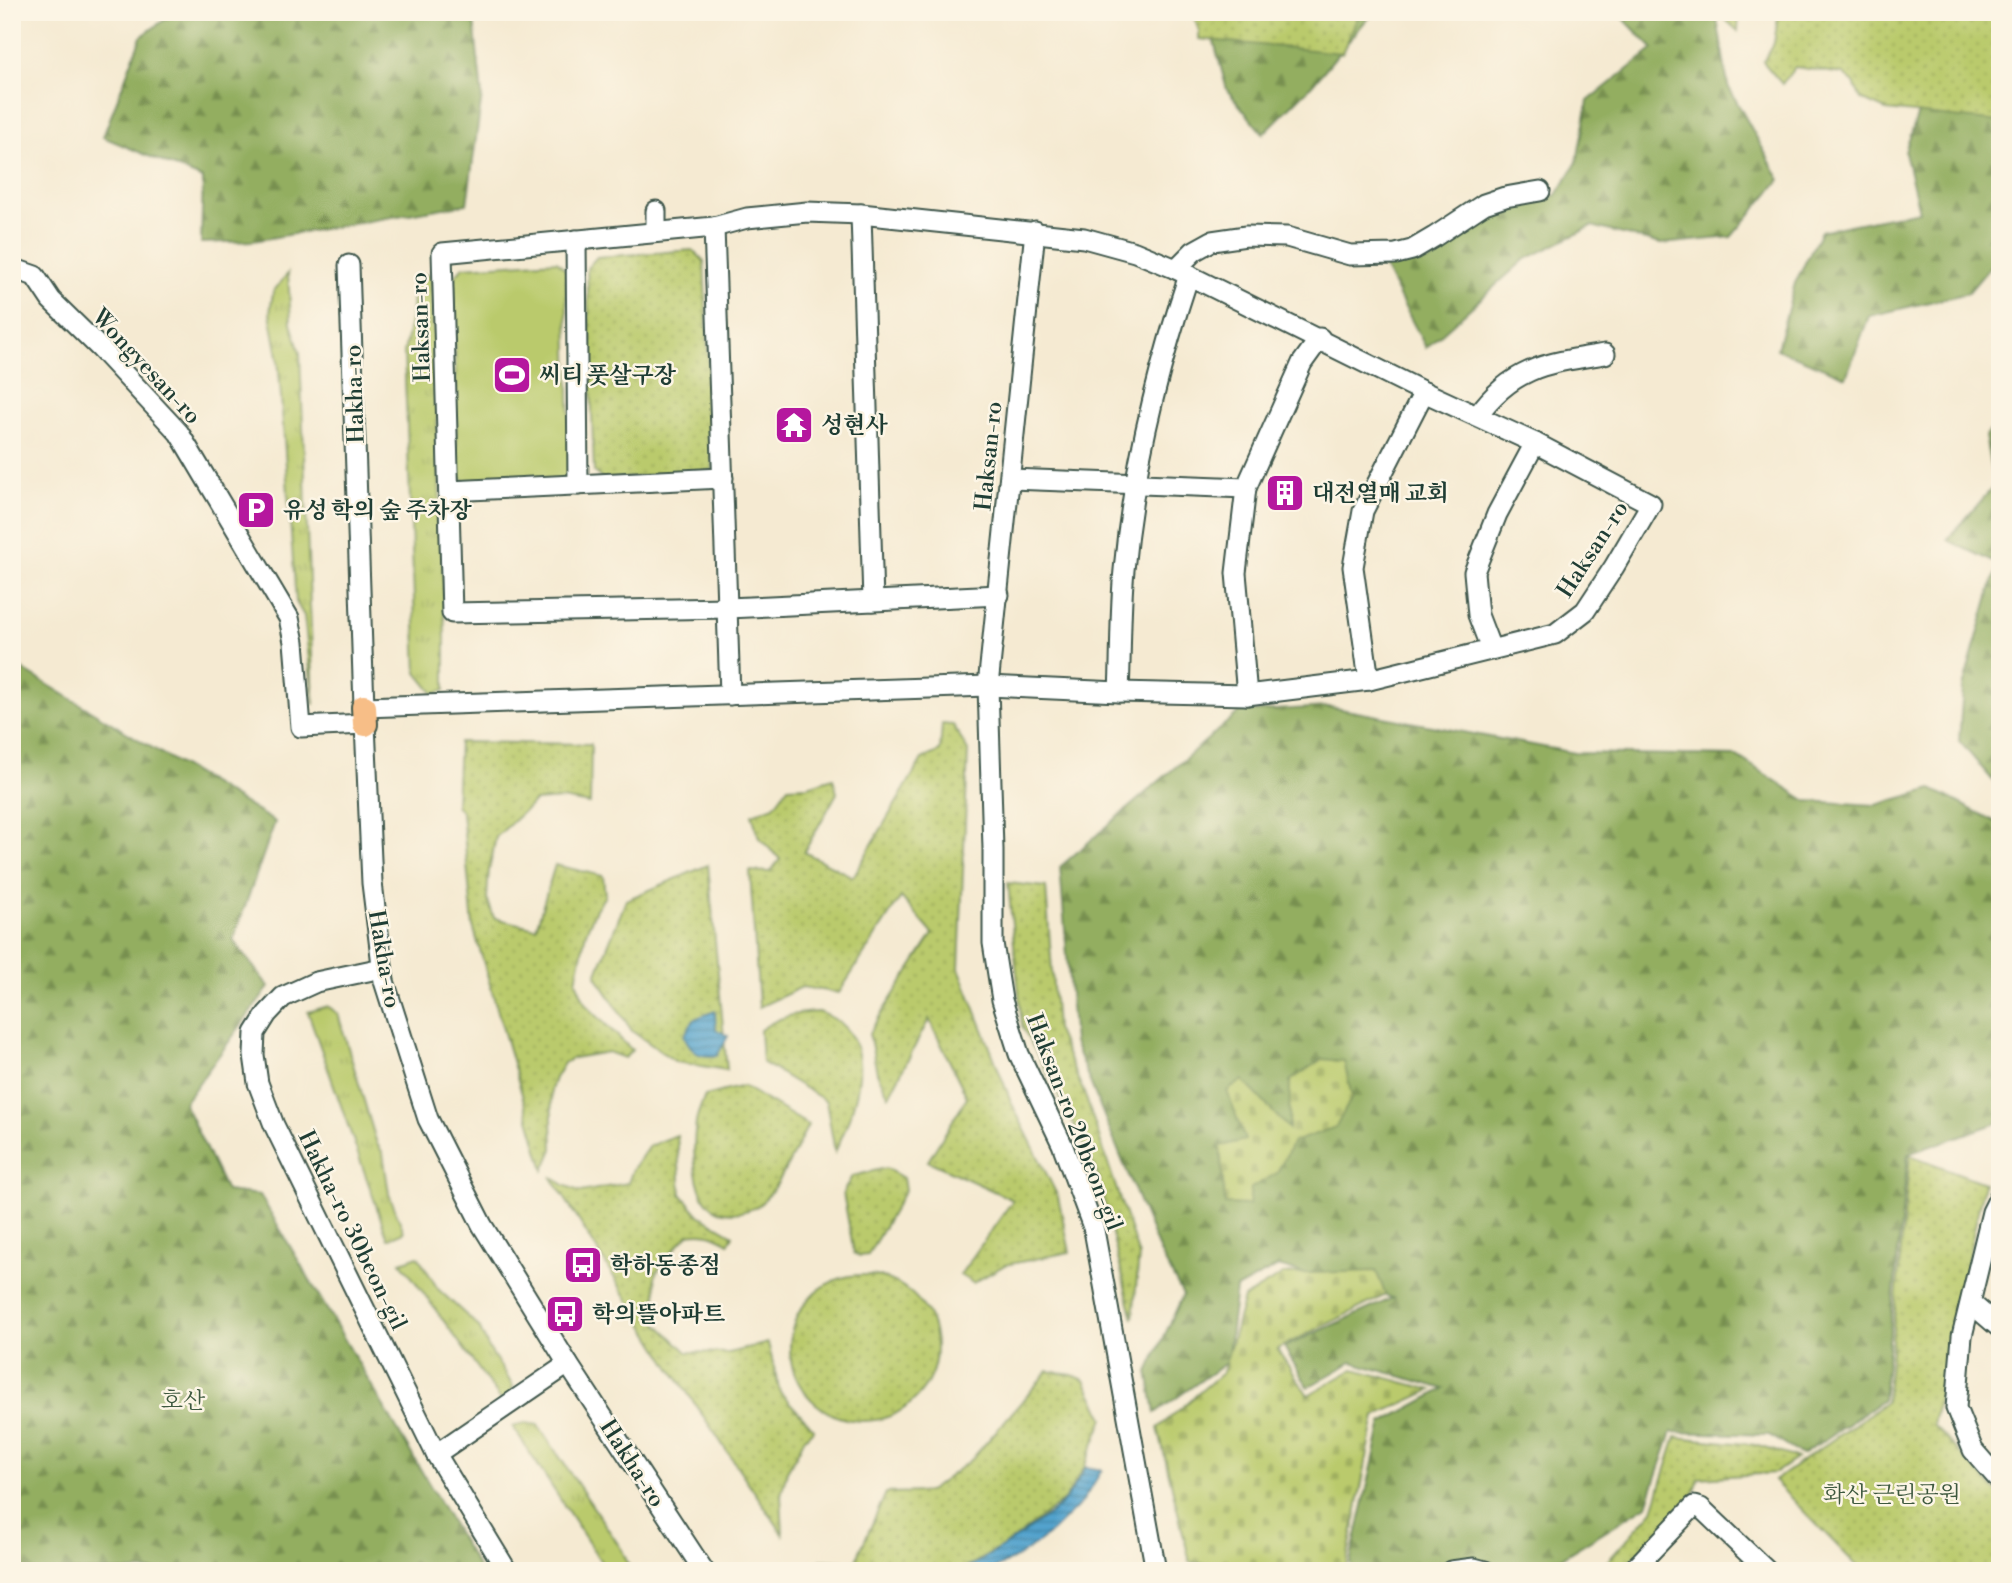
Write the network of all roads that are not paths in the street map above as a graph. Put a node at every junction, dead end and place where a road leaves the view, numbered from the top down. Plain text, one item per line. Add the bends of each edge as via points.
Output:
1 (1540, 191) dead end
2 (656, 211) dead end
3 (861, 214) junction
4 (714, 227) junction
5 (1035, 231) junction
6 (656, 232) junction
7 (576, 240) junction
8 (349, 265) dead end
9 (12, 268) edge
10 (1182, 272) junction
11 (1320, 338) junction
12 (1605, 355) dead end
13 (1424, 392) junction
14 (1476, 416) junction
15 (1535, 443) junction
16 (723, 478) junction
17 (1010, 479) junction
18 (1136, 483) junction
19 (578, 485) junction
20 (1246, 488) junction
21 (449, 491) junction
22 (999, 595) junction
23 (873, 601) junction
24 (728, 608) junction
25 (1491, 649) junction
26 (1370, 680) junction
27 (988, 686) junction
28 (1119, 692) junction
29 (730, 695) junction
30 (1247, 695) junction
31 (364, 715) junction
32 (382, 968) junction
33 (2000, 1196) edge
34 (1972, 1304) junction
35 (2000, 1328) edge
36 (568, 1364) junction
37 (436, 1454) junction
38 (2000, 1481) edge
39 (506, 1571) edge
40 (704, 1571) edge
41 (1156, 1571) edge
42 (1451, 1571) edge
43 (1485, 1571) edge
44 (1632, 1571) edge
45 (1767, 1571) edge

1 - 10 street via 1484,204 1412,250 1396,254 1350,255 1287,237 1246,236 1212,241 1194,251
2 - 6 street
3 - 4 street, Haksan-ro via 807,212 747,218
3 - 5 street, Haksan-ro
3 - 23 street
4 - 6 street, Haksan-ro
4 - 16 street
5 - 10 street, Haksan-ro via 1135,252
5 - 17 street, Haksan-ro
6 - 7 street, Haksan-ro
7 - 19 street
7 - 21 street, Haksan-ro via 442,253
8 - 31 street, Hakha-ro
9 - 31 street, Wongyesan-ro via 35,276 51,300 179,433 289,618 301,727
10 - 11 street, Haksan-ro
10 - 18 street
11 - 13 street, Haksan-ro
11 - 20 street via 1302,363
12 - 14 street via 1553,362 1528,371 1503,387
13 - 14 street, Haksan-ro
13 - 26 street via 1363,511 1353,567
14 - 15 street, Haksan-ro
15 - 25 street via 1497,514 1475,572 1478,615
15 - 25 street, Haksan-ro via 1651,504 1584,611 1555,634
16 - 19 street
16 - 24 street
17 - 18 street
17 - 22 street, Haksan-ro
18 - 20 street
18 - 28 street via 1124,571
19 - 21 street
20 - 30 street via 1236,573
21 - 24 street, Haksan-ro via 452,612
22 - 23 street
22 - 27 street, Haksan-ro
23 - 24 street
24 - 29 street
25 - 26 street, Haksan-ro
26 - 30 street, Haksan-ro
27 - 28 street, Haksan-ro
27 - 29 street, Haksan-ro
27 - 41 street, Haksan-ro 20beon-gil via 993,943 1002,1000 1094,1230
28 - 30 street, Haksan-ro
29 - 31 street, Haksan-ro
31 - 32 street, Hakha-ro via 372,883
32 - 36 street, Hakha-ro via 428,1119 482,1225
32 - 37 street, Hakha-ro 30beon-gil via 316,982 283,997 255,1033 254,1055 258,1083 274,1125
33 - 34 street
34 - 35 street
34 - 38 street via 1962,1336 1956,1408 1973,1450
36 - 37 street
36 - 40 street, Hakha-ro
37 - 39 street, Hakha-ro 30beon-gil
42 - 43 street
44 - 45 street via 1694,1506

